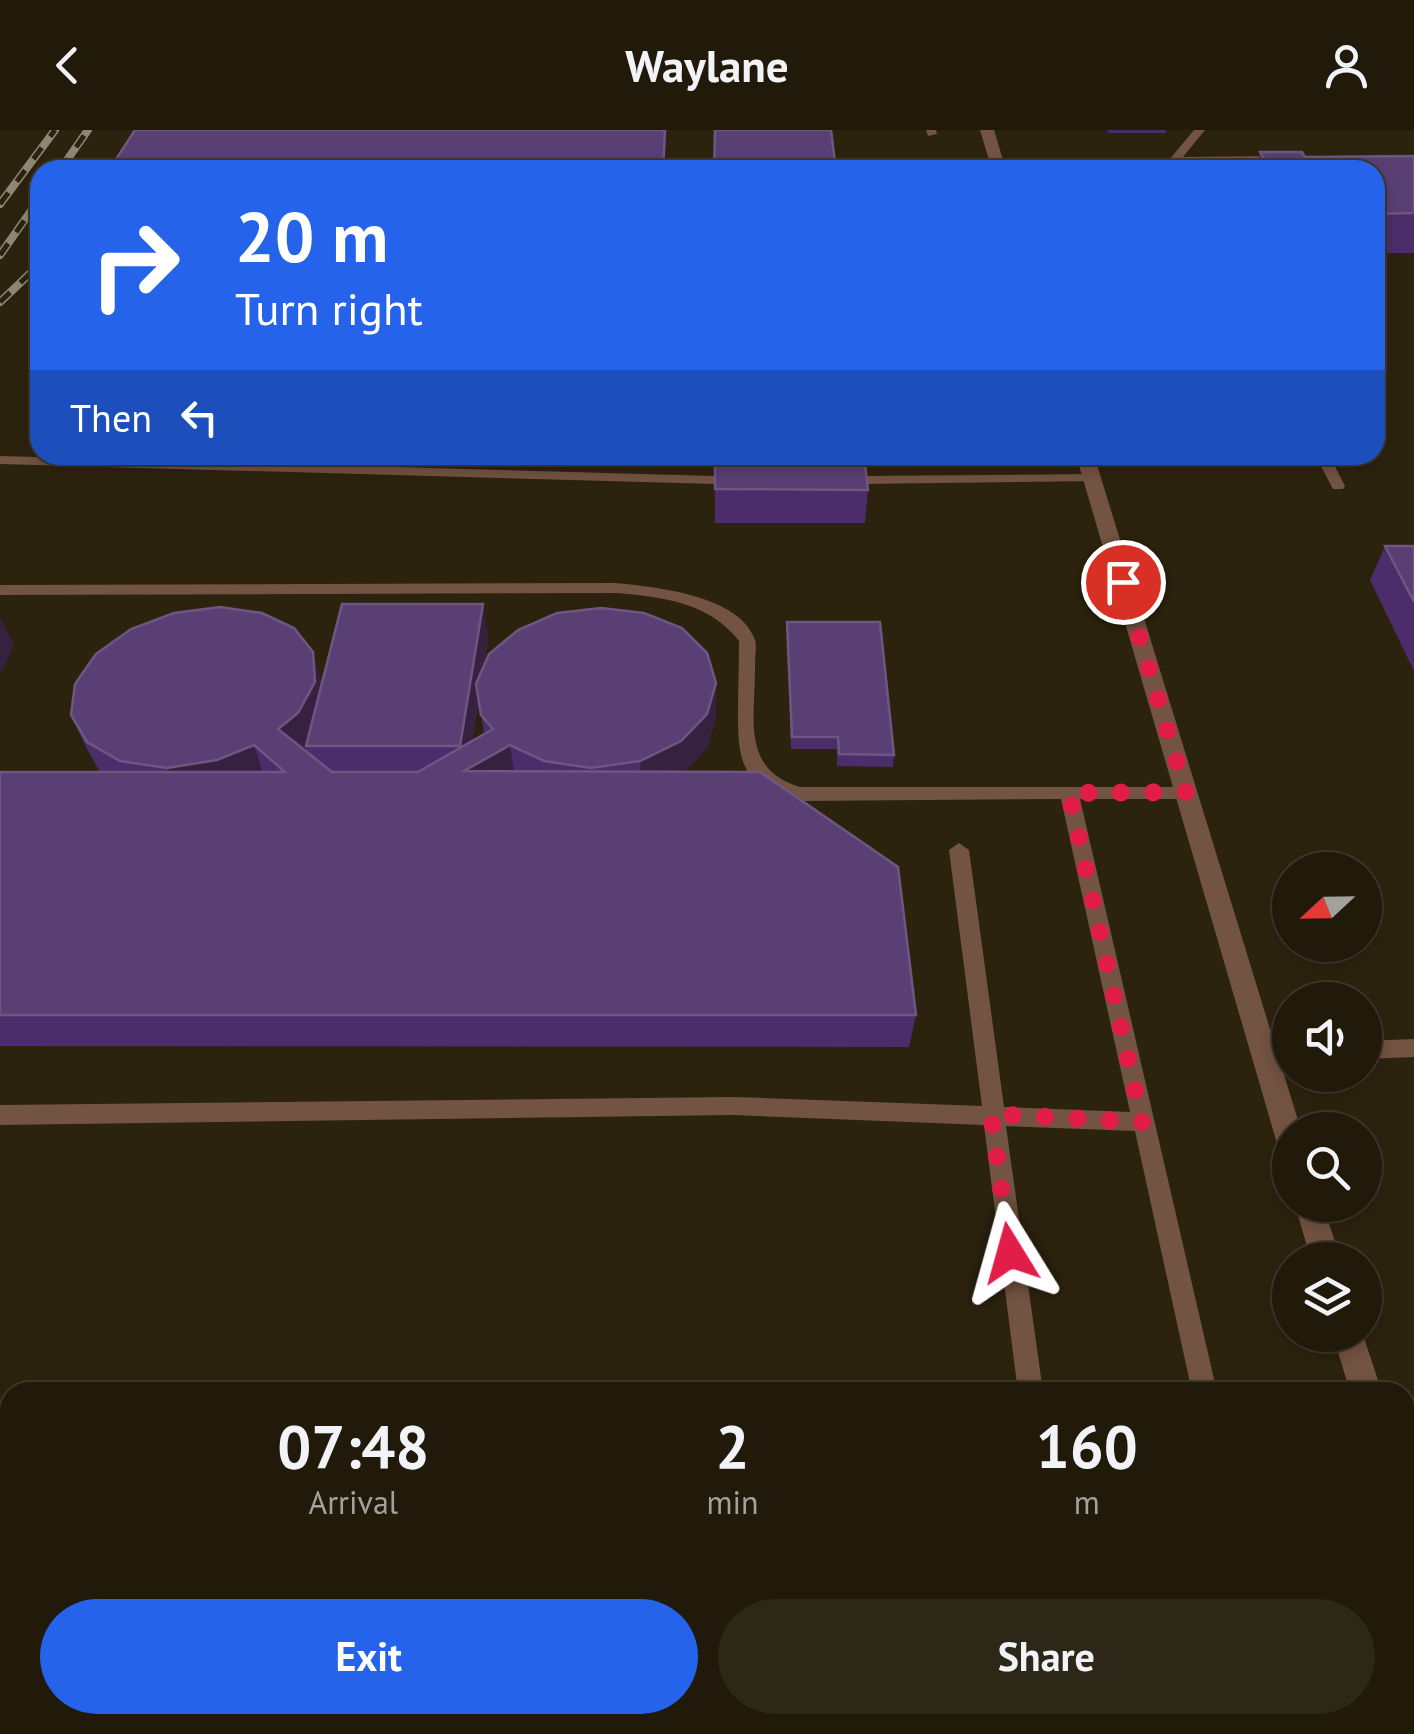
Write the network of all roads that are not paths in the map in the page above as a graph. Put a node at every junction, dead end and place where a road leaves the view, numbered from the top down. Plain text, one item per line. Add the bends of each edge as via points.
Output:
1 (987, 130) edge
2 (1200, 130) edge
3 (1285, 159) edge
4 (996, 160) edge
5 (1179, 160) edge
6 (1267, 160) edge
7 (0, 460) edge
8 (30, 461) edge
9 (179, 465) edge
10 (1327, 465) edge
11 (1088, 466) edge
12 (715, 480) edge
13 (859, 480) edge
14 (1338, 486) dead end
15 (0, 590) edge
16 (1186, 792) junction
17 (1069, 793) junction
18 (958, 850) dead end
19 (1414, 1048) edge
20 (1382, 1049) edge
21 (1264, 1053) junction
22 (1272, 1053) edge
23 (1282, 1112) edge
24 (991, 1114) junction
25 (0, 1115) edge
26 (1142, 1122) junction
27 (1353, 1352) edge
28 (1029, 1382) edge
29 (1203, 1382) edge
30 (1363, 1382) edge

1 - 4 street
2 - 5 lane
3 - 6 lane
7 - 8 lane
9 - 12 lane
10 - 14 lane
11 - 13 lane
11 - 16 street
15 - 17 lane via 656,592 690,600 739,628 746,640 747,753 753,769 782,790
16 - 17 lane
16 - 21 street
17 - 26 lane
18 - 24 lane
19 - 20 lane
21 - 22 lane
21 - 23 street
24 - 25 lane via 734,1106
24 - 26 lane
24 - 28 lane
26 - 29 lane
27 - 30 street

